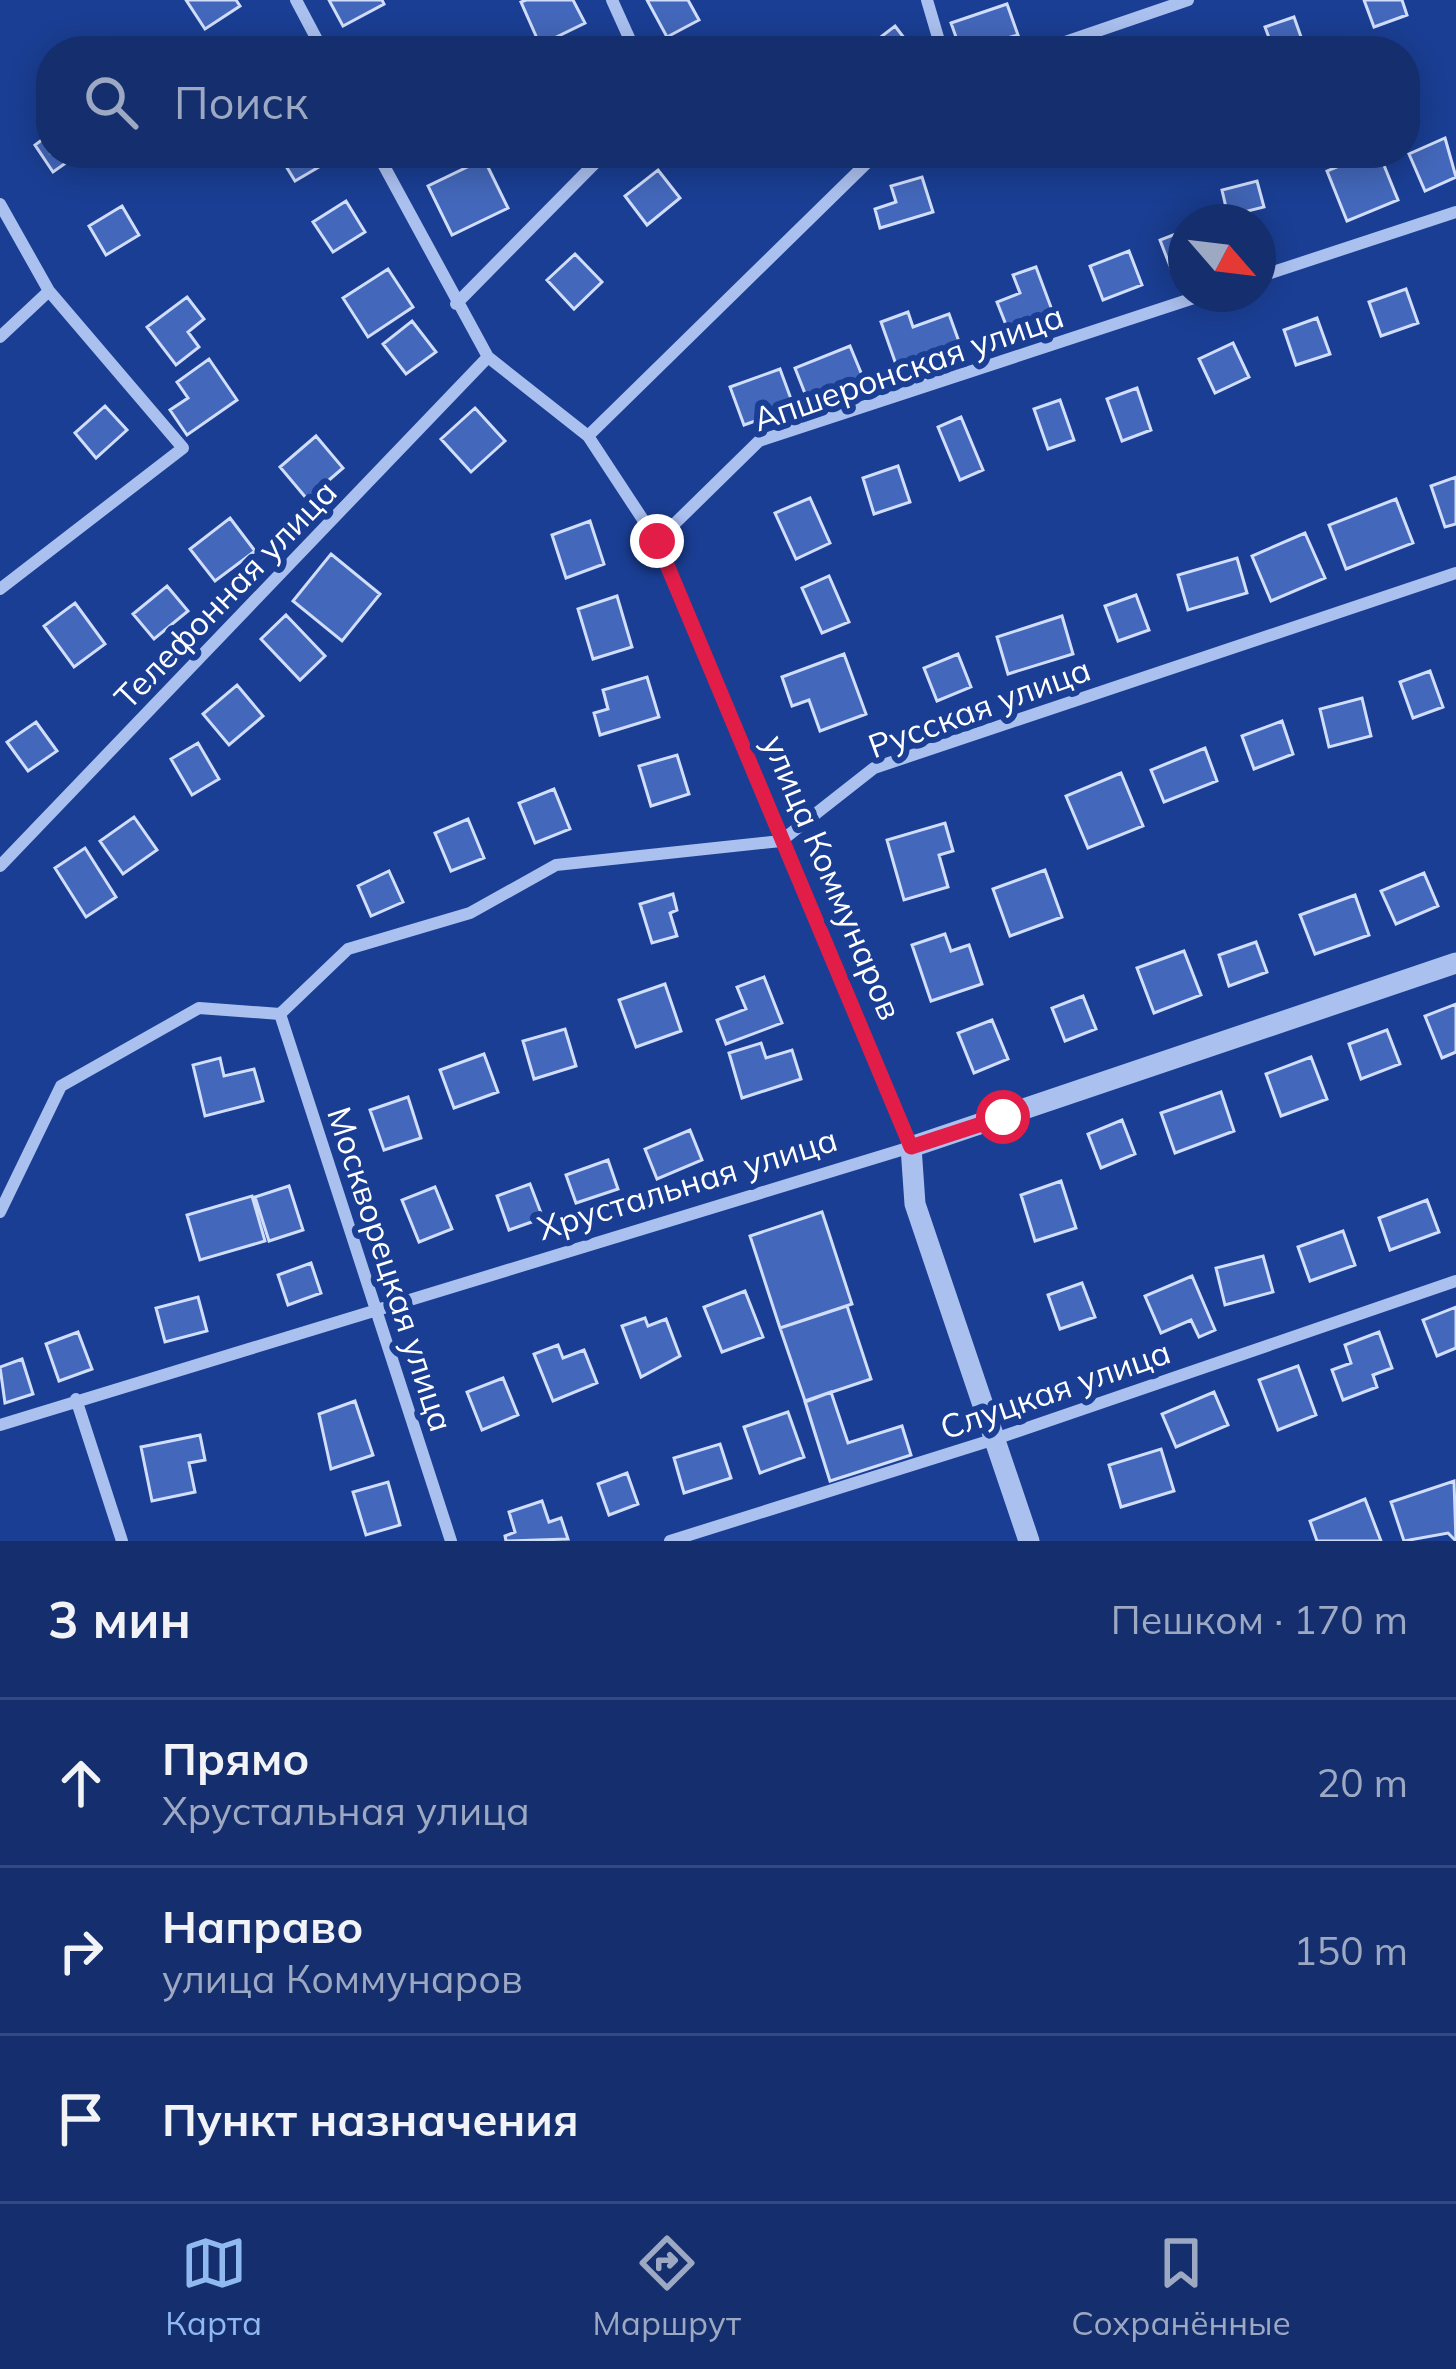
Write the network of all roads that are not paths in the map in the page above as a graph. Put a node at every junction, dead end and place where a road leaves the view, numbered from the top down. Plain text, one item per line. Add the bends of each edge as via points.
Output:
1 (296, 0) edge
2 (612, 0) edge
3 (926, 0) edge
4 (1188, 0) edge
5 (315, 36) edge
6 (628, 36) edge
7 (937, 36) edge
8 (1083, 36) edge
9 (384, 168) edge
10 (590, 168) edge
11 (862, 168) edge
12 (0, 204) edge
13 (1456, 212) edge
14 (1276, 271) edge
15 (49, 291) junction
16 (456, 304) junction
17 (1168, 307) edge
18 (0, 337) edge
19 (488, 357) junction
20 (588, 436) junction
21 (657, 541) junction
22 (1456, 572) edge
23 (0, 589) edge
24 (781, 841) junction
25 (0, 866) edge
26 (1456, 963) edge
27 (280, 1014) junction
28 (911, 1147) junction
29 (0, 1213) edge
30 (1456, 1281) edge
31 (377, 1314) junction
32 (76, 1399) junction
33 (0, 1425) edge
34 (995, 1439) junction
35 (122, 1541) edge
36 (451, 1541) edge
37 (670, 1541) edge
38 (1029, 1541) edge

1 - 5 street
2 - 6 street
3 - 7 street
4 - 8 street
9 - 16 street, улица Коммунаров
10 - 16 street
11 - 20 street
12 - 15 street
13 - 14 street
15 - 18 street
15 - 23 street via 183,448
16 - 19 street, улица Коммунаров
17 - 21 street, Апшеронская улица via 760,441
19 - 20 street, улица Коммунаров
19 - 25 street, Телефонная улица
20 - 21 street, улица Коммунаров
21 - 24 street, улица Коммунаров
22 - 24 street, Русская улица via 874,768
24 - 27 street via 556,865 470,913 347,949
24 - 28 street, улица Коммунаров
26 - 28 street, Хрустальная улица
27 - 29 street via 199,1008 61,1086
27 - 31 street, Москворецкая улица
28 - 31 street, Хрустальная улица
28 - 34 street, улица Коммунаров via 915,1204
30 - 34 street, Слуцкая улица
31 - 32 street, Хрустальная улица
31 - 36 street, Москворецкая улица
32 - 33 street, Хрустальная улица
32 - 35 street
34 - 37 street, Слуцкая улица
34 - 38 street, улица Коммунаров

